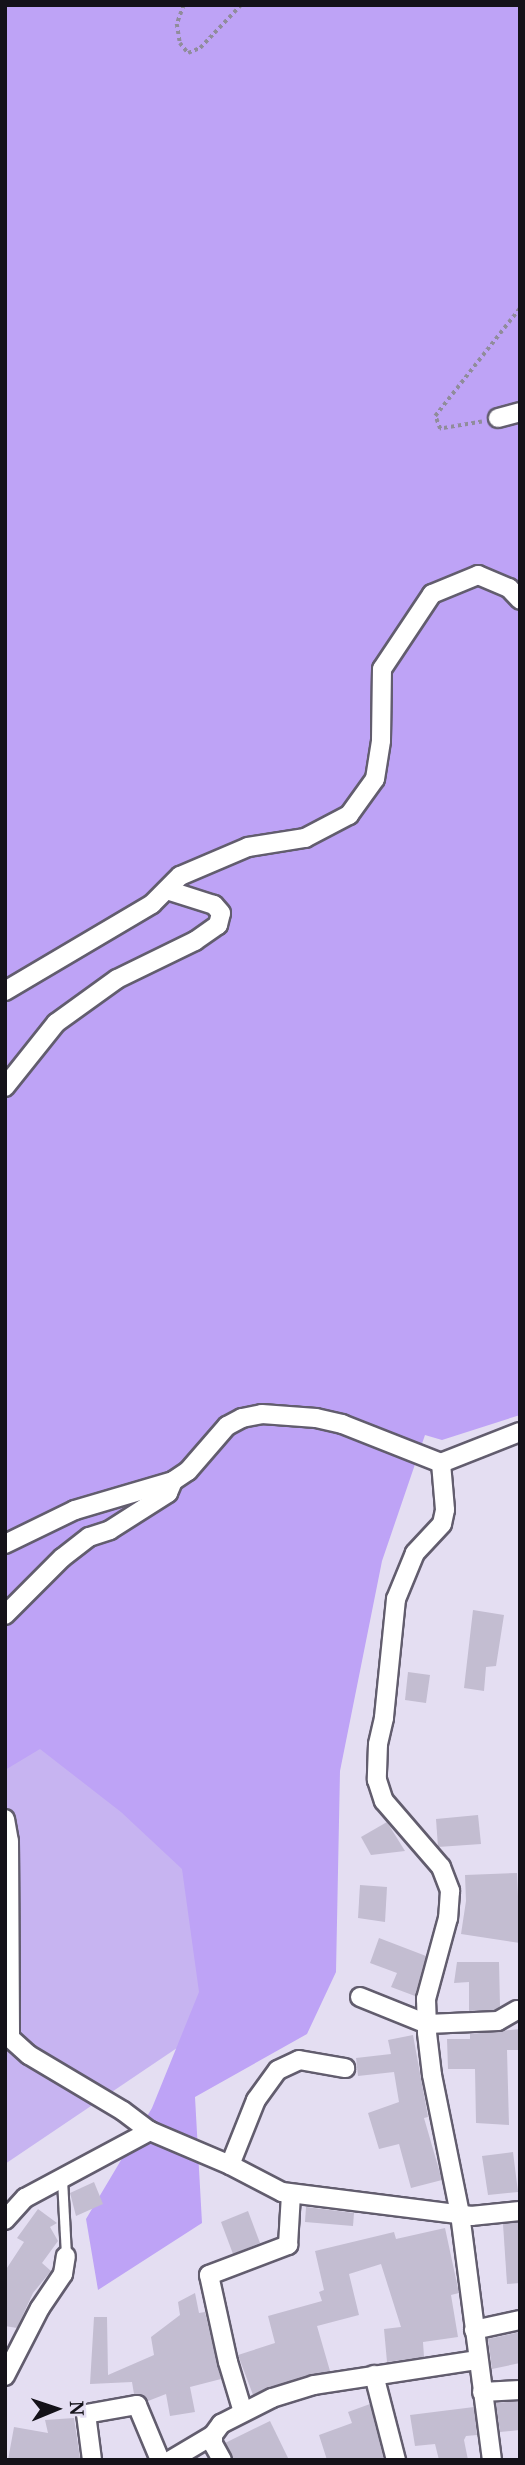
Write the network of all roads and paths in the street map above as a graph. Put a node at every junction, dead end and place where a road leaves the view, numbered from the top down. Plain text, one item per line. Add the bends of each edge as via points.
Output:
1 (184, 5) edge
2 (241, 5) edge
3 (520, 308) edge
4 (520, 412) edge
5 (498, 418) joint
6 (520, 600) edge
7 (167, 890) junction
8 (5, 991) edge
9 (5, 1087) edge
10 (520, 1432) edge
11 (441, 1463) junction
12 (173, 1481) junction
13 (5, 1544) edge
14 (5, 1615) edge
15 (5, 1819) edge
16 (360, 1997) dead end
17 (517, 2010) dead end
18 (427, 2024) junction
19 (8, 2040) edge
20 (345, 2068) dead end
21 (150, 2131) junction
22 (230, 2165) junction
23 (62, 2179) junction
24 (291, 2194) junction
25 (520, 2211) edge
26 (460, 2214) junction
27 (5, 2220) edge
28 (66, 2256) joint
29 (520, 2320) edge
30 (474, 2330) junction
31 (477, 2360) junction
32 (374, 2375) junction
33 (5, 2376) edge
34 (520, 2390) edge
35 (482, 2392) junction
36 (243, 2413) junction
37 (213, 2435) junction
38 (92, 2460) edge
39 (160, 2460) edge
40 (171, 2460) edge
41 (222, 2460) edge
42 (396, 2460) edge
43 (492, 2460) edge

1 - 2 path via 177,24 180,43 188,53 200,48
3 - 5 path via 435,416 440,429
4 - 5 street
6 - 7 street via 509,588 478,575 432,594 382,669 381,740 375,779 349,815 304,838 248,847 208,862 180,876
7 - 8 street via 152,904
7 - 9 street via 214,905 221,913 218,925 117,979 56,1023
10 - 11 street
11 - 12 street via 342,1424 262,1414 227,1426 188,1471
11 - 18 street via 442,1524 415,1553 396,1599 377,1780 384,1801 441,1867 450,1891 448,1919 426,1999
12 - 13 street via 75,1510
12 - 14 street via 168,1493 110,1530 89,1537 62,1558
15 - 19 street via 9,1840
16 - 18 street
17 - 18 street via 498,2021
18 - 26 street via 432,2075
19 - 21 street
20 - 22 street via 299,2060 278,2070 256,2100
21 - 22 street
21 - 23 street
22 - 24 street
23 - 27 street via 25,2198
23 - 28 lane
24 - 26 street
24 - 36 street via 288,2245 209,2275
25 - 26 street
26 - 30 street
28 - 33 street via 63,2274
29 - 30 street
30 - 31 street
31 - 32 street
31 - 35 street
32 - 36 street via 314,2385
32 - 42 street
34 - 35 street
35 - 43 street
36 - 37 street via 221,2424
37 - 40 street
37 - 41 street
38 - 39 street via 86,2414 137,2405

